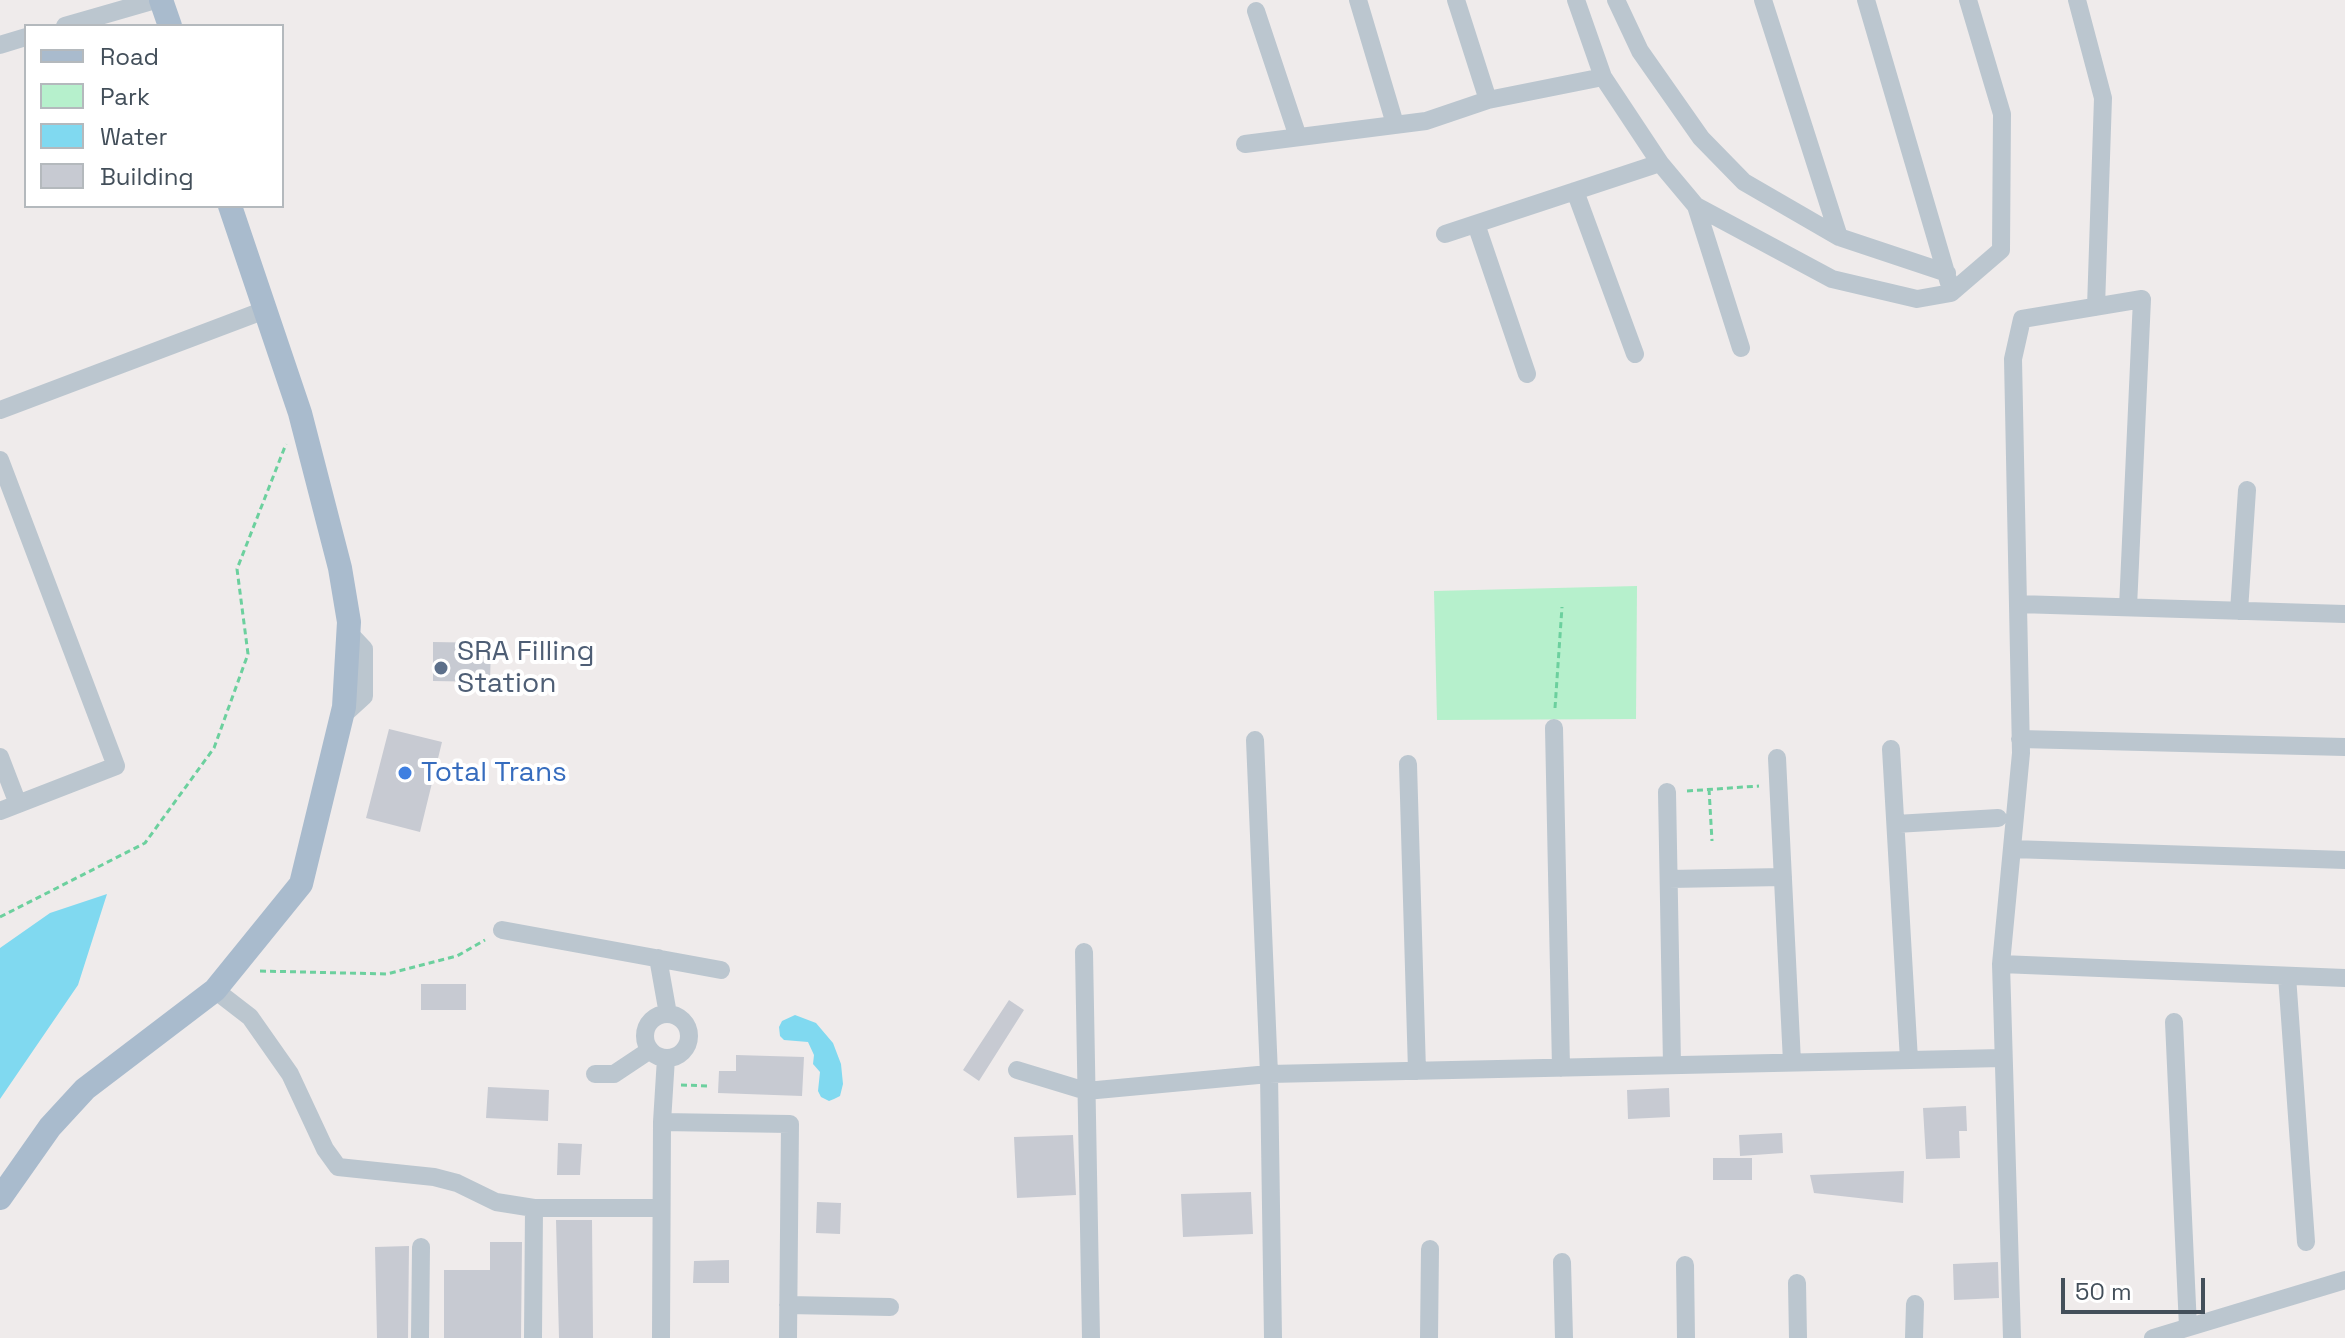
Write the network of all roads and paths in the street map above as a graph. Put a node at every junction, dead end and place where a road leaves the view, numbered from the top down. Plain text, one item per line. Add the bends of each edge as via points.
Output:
1 (158, 0) edge
2 (1358, 0) edge
3 (1456, 0) edge
4 (1576, 0) edge
5 (1616, 0) edge
6 (1763, 0) edge
7 (1866, 0) edge
8 (1968, 0) edge
9 (2077, 0) edge
10 (1256, 11) dead end
11 (72, 24) edge
12 (169, 24) edge
13 (24, 38) edge
14 (0, 45) edge
15 (1603, 77) junction
16 (1488, 100) junction
17 (1395, 124) junction
18 (1298, 137) junction
19 (1245, 144) dead end
20 (1660, 163) junction
21 (1575, 191) junction
22 (1696, 206) junction
23 (231, 208) edge
24 (1476, 224) junction
25 (1445, 234) dead end
26 (1839, 237) junction
27 (1947, 273) junction
28 (1951, 293) junction
29 (2096, 307) junction
30 (265, 310) junction
31 (1741, 348) dead end
32 (1635, 354) dead end
33 (1527, 374) dead end
34 (0, 410) edge
35 (300, 413) junction
36 (0, 460) edge
37 (2247, 490) dead end
38 (2018, 604) junction
39 (1562, 607) dead end
40 (2128, 607) junction
41 (2239, 611) junction
42 (2345, 614) edge
43 (1554, 728) joint
44 (2020, 739) junction
45 (1255, 740) dead end
46 (2345, 747) edge
47 (1891, 749) dead end
48 (0, 757) edge
49 (1777, 758) dead end
50 (1408, 764) dead end
51 (1778, 785) junction
52 (1709, 789) junction
53 (1667, 792) joint
54 (9, 808) edge
55 (1998, 818) dead end
56 (1896, 824) junction
57 (1712, 841) dead end
58 (2012, 849) junction
59 (2345, 860) edge
60 (1783, 877) junction
61 (1669, 879) junction
62 (0, 917) edge
63 (502, 930) joint
64 (1084, 952) dead end
65 (658, 958) junction
66 (2001, 964) junction
67 (233, 970) junction
68 (721, 970) dead end
69 (2287, 976) junction
70 (2345, 978) edge
71 (215, 990) junction
72 (668, 1014) junction
73 (2174, 1022) dead end
74 (658, 1054) junction
75 (2002, 1058) junction
76 (1909, 1060) junction
77 (1792, 1062) junction
78 (1672, 1065) junction
79 (1561, 1068) junction
80 (1017, 1070) dead end
81 (1417, 1071) junction
82 (595, 1074) dead end
83 (1269, 1074) junction
84 (665, 1085) junction
85 (710, 1086) dead end
86 (1086, 1091) junction
87 (662, 1122) junction
88 (0, 1198) edge
89 (534, 1208) junction
90 (661, 1208) junction
91 (2306, 1242) dead end
92 (421, 1247) dead end
93 (1430, 1249) dead end
94 (1562, 1262) dead end
95 (1685, 1265) dead end
96 (2345, 1280) edge
97 (1797, 1283) dead end
98 (1915, 1304) dead end
99 (788, 1305) junction
100 (890, 1307) dead end
101 (2188, 1327) junction
102 (420, 1338) edge
103 (533, 1338) edge
104 (661, 1338) edge
105 (788, 1338) edge
106 (1091, 1338) edge
107 (1273, 1338) edge
108 (1429, 1338) edge
109 (1564, 1338) edge
110 (1686, 1338) edge
111 (1798, 1338) edge
112 (1914, 1338) edge
113 (2012, 1338) edge
114 (2153, 1338) edge

1 - 11 street
1 - 12 main road
2 - 17 street
3 - 16 street
4 - 15 street
5 - 26 street via 1640,51 1701,138 1744,182
6 - 26 street
7 - 27 street
8 - 28 street via 2002,114 2001,250
9 - 29 street via 2103,98
10 - 18 street
13 - 14 street
15 - 16 street
15 - 20 street
16 - 17 street via 1426,121
17 - 18 street
18 - 19 street
20 - 21 street
20 - 22 street
21 - 24 street
21 - 32 street
22 - 28 street via 1832,279 1917,299
22 - 31 street
23 - 30 main road
24 - 25 street
24 - 33 street
26 - 27 street
27 - 28 street
29 - 38 street via 2022,319 2013,359
29 - 40 street via 2142,299
30 - 34 street
30 - 35 main road
35 - 62 path via 237,569 248,654 214,748 145,843
35 - 67 main road via 340,568 348,632 341,717 301,884
36 - 54 street via 116,766
37 - 41 street
38 - 40 street
38 - 44 street
39 - 43 path
40 - 41 street
41 - 42 street
43 - 79 street
44 - 46 street
44 - 58 street
45 - 83 street
47 - 56 street
48 - 54 street
49 - 51 street
50 - 81 street
51 - 52 path
51 - 60 street
52 - 53 path
52 - 57 path
53 - 61 street
55 - 56 street
56 - 76 street
58 - 59 street
58 - 66 street
60 - 61 street
60 - 77 street
61 - 78 street
63 - 65 street
63 - 67 path via 457,956 387,974
64 - 86 street
65 - 68 street
65 - 72 street
66 - 69 street
66 - 75 street
67 - 71 main road
69 - 70 street
69 - 91 street
71 - 88 main road via 85,1089 50,1127
71 - 89 street via 250,1017 290,1074 338,1167 434,1177 496,1202
72 - 74 street via 655,1018 646,1029 646,1044
72 - 74 street via 682,1020 689,1040 683,1052
73 - 101 street
74 - 82 street via 614,1074
74 - 84 street
75 - 76 street
75 - 113 street
76 - 77 street
77 - 78 street
78 - 79 street
79 - 81 street
80 - 86 street
81 - 83 street
83 - 86 street
83 - 107 street
84 - 85 path
84 - 87 street
86 - 106 street
87 - 90 street
87 - 99 street via 790,1124
89 - 90 street
89 - 103 street
90 - 104 street
92 - 102 street
93 - 108 street
94 - 109 street
95 - 110 street
96 - 101 street
97 - 111 street
98 - 112 street
99 - 100 street
99 - 105 street
101 - 114 street

